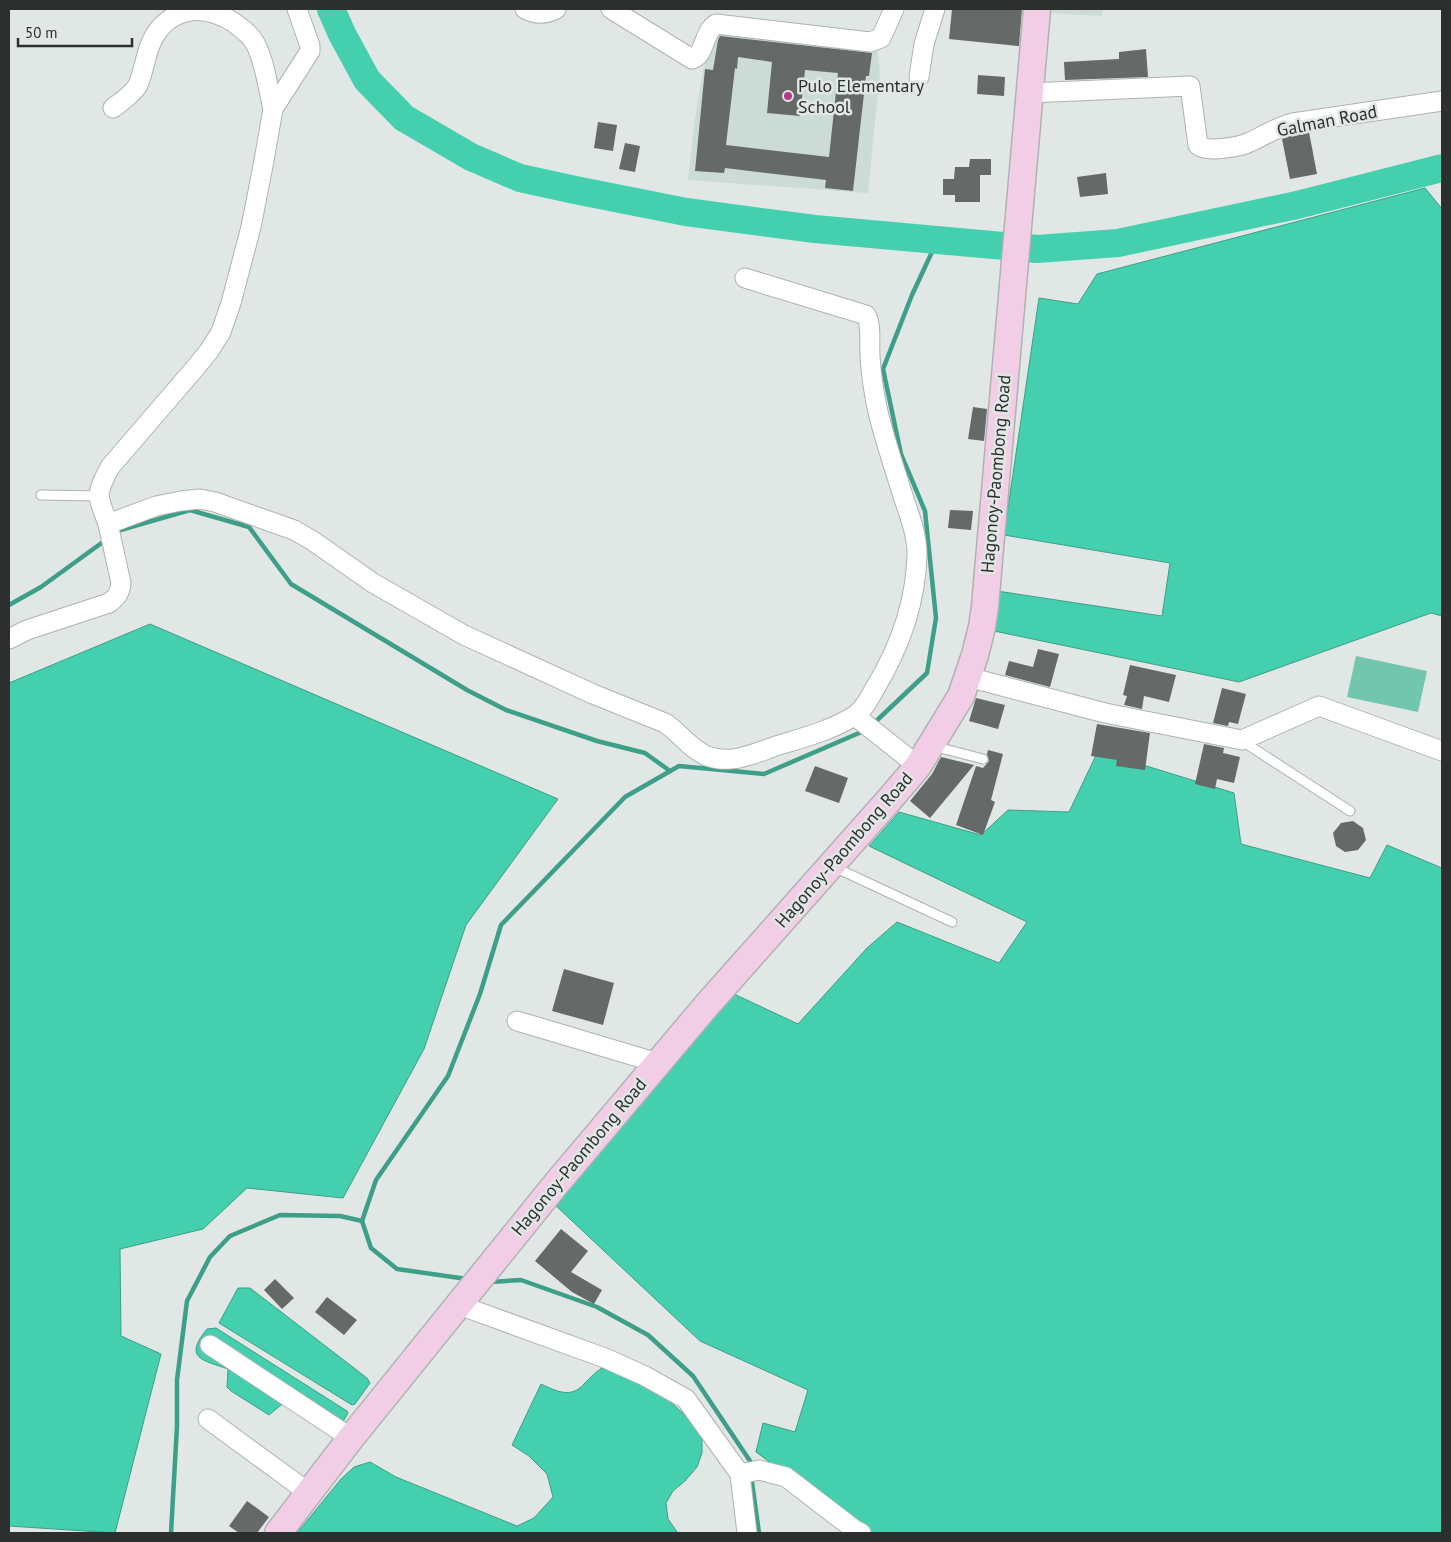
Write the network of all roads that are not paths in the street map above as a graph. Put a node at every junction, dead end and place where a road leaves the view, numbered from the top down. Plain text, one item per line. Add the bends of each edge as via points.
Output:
1 (297, 9) edge
2 (524, 9) edge
3 (556, 9) edge
4 (611, 9) edge
5 (894, 9) edge
6 (934, 9) edge
7 (1037, 9) edge
8 (919, 77) dead end
9 (1029, 93) junction
10 (1442, 101) edge
11 (113, 108) dead end
12 (273, 110) junction
13 (745, 278) dead end
14 (41, 496) dead end
15 (98, 496) junction
16 (108, 524) junction
17 (9, 638) edge
18 (968, 678) junction
19 (867, 725) junction
20 (1242, 740) junction
21 (1442, 751) edge
22 (924, 756) junction
23 (983, 759) dead end
24 (1350, 811) dead end
25 (831, 866) junction
26 (952, 922) dead end
27 (517, 1021) dead end
28 (658, 1063) junction
29 (462, 1300) junction
30 (210, 1345) dead end
31 (208, 1419) dead end
32 (351, 1438) junction
33 (747, 1472) junction
34 (309, 1493) junction
35 (278, 1533) edge
36 (747, 1533) edge
37 (861, 1533) edge

1 - 12 street via 310,51
2 - 3 street via 548,14
4 - 5 street via 692,59 699,54 710,28 716,24 870,42 881,38
6 - 8 street
7 - 9 main road, Hagonoy-Paombong Road
9 - 10 street, Galman Road via 1190,86 1198,145 1208,150 1251,142 1280,126 1293,123
9 - 18 main road, Hagonoy-Paombong Road via 985,606
11 - 12 street via 138,86 149,48 161,28 180,14 207,10 232,21 255,42
12 - 15 street via 251,228 220,332 196,368 110,467
13 - 19 street via 868,318 878,411 914,528 917,552 913,597 900,640 865,704
14 - 15 lane
15 - 16 street
16 - 17 street via 121,583 116,597 109,603
16 - 19 street via 156,506 181,500 200,500 215,502 294,530 373,583 464,635 665,723 706,756 724,760 740,758 824,730
18 - 20 street via 1105,713
18 - 22 main road, Hagonoy-Paombong Road
19 - 22 street
20 - 21 street via 1319,706
20 - 24 lane
22 - 23 lane
22 - 25 main road, Hagonoy-Paombong Road
25 - 26 lane
25 - 28 main road, Hagonoy-Paombong Road
27 - 28 street
28 - 29 main road, Hagonoy-Paombong Road
29 - 32 main road, Hagonoy-Paombong Road
29 - 33 street via 605,1358 686,1399
30 - 32 street
31 - 34 street
32 - 34 main road, Hagonoy-Paombong Road
33 - 36 street
33 - 37 street via 786,1477
34 - 35 main road, Hagonoy-Paombong Road

